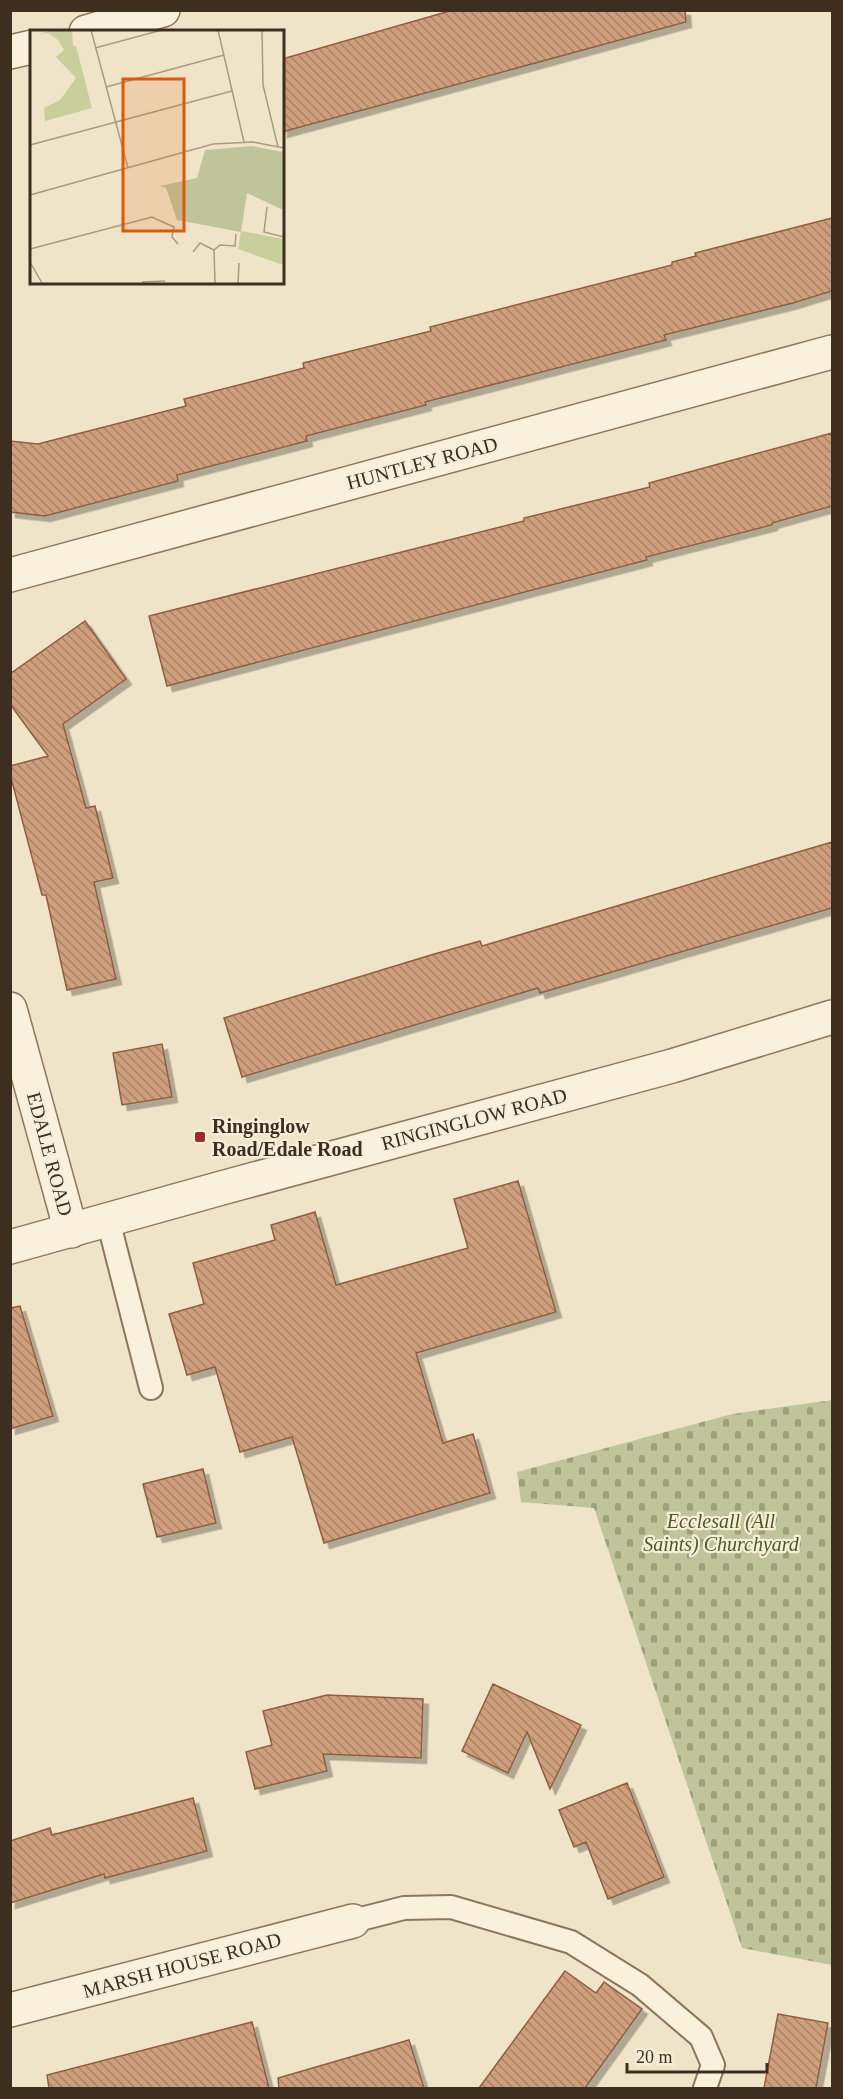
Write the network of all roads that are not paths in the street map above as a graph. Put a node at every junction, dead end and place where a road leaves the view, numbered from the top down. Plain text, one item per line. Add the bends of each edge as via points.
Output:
1 (163, 10) edge
2 (93, 30) edge
3 (30, 47) edge
4 (10, 52) edge
5 (832, 352) edge
6 (10, 575) edge
7 (10, 1009) edge
8 (832, 1017) edge
9 (108, 1220) junction
10 (71, 1231) junction
11 (10, 1247) edge
12 (151, 1388) dead end
13 (353, 1921) joint
14 (10, 2010) edge
15 (705, 2088) edge

1 - 2 street
3 - 4 street
5 - 6 street, HUNTLEY ROAD
7 - 10 street, EDALE ROAD
8 - 9 street, RINGINGLOW ROAD via 672,1066
9 - 10 street, RINGINGLOW ROAD
9 - 12 lane
10 - 11 street, RINGINGLOW ROAD
13 - 14 street, MARSH HOUSE ROAD
13 - 15 lane via 404,1908 451,1907 571,1942 640,1985 701,2037 713,2065

